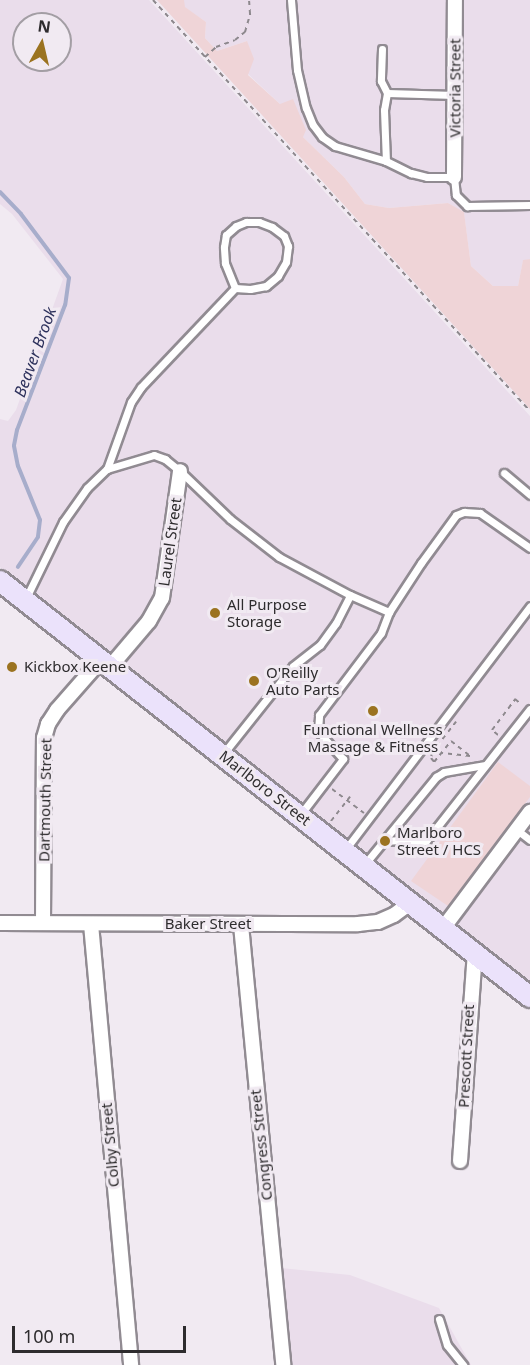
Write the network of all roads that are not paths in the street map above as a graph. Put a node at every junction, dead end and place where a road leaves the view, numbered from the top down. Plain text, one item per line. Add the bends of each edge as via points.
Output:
1 (291, 0) edge
2 (455, 0) edge
3 (382, 49) dead end
4 (387, 93) junction
5 (454, 95) junction
6 (386, 161) junction
7 (454, 177) junction
8 (530, 205) edge
9 (235, 288) junction
10 (107, 469) junction
11 (180, 471) junction
12 (504, 473) dead end
13 (530, 495) edge
14 (530, 548) edge
15 (0, 581) edge
16 (350, 595) junction
17 (25, 601) junction
18 (530, 606) edge
19 (389, 612) junction
20 (106, 664) junction
21 (527, 706) edge
22 (222, 755) junction
23 (486, 765) junction
24 (530, 812) edge
25 (300, 815) junction
26 (517, 830) junction
27 (530, 840) edge
28 (385, 841) junction
29 (345, 850) junction
30 (364, 865) junction
31 (411, 902) junction
32 (0, 923) edge
33 (43, 923) junction
34 (91, 924) junction
35 (241, 925) junction
36 (444, 927) junction
37 (475, 952) junction
38 (530, 997) edge
39 (460, 1161) dead end
40 (440, 1319) dead end
41 (131, 1365) edge
42 (283, 1365) edge
43 (463, 1365) edge

1 - 6 lane via 297,70 313,125 334,146
2 - 5 street, Victoria Street
3 - 4 lane via 381,81
4 - 5 lane
4 - 6 lane
5 - 7 street, Victoria Street
6 - 7 lane via 419,175
7 - 8 lane via 456,195 467,206
9 - 9 lane via 225,263 226,235 246,222 272,227 288,246 286,262 278,276 266,286
9 - 10 lane via 141,387 131,402
10 - 11 lane via 154,455
10 - 17 lane via 74,503
11 - 16 lane via 254,539
11 - 20 street, Laurel Street via 162,598 149,621
12 - 13 lane
14 - 19 lane via 480,513 456,515
15 - 17 street, Marlboro Street
16 - 19 lane
16 - 22 lane via 320,645 293,666
17 - 20 street, Marlboro Street
18 - 29 lane
19 - 25 lane via 381,633 319,715 318,731 343,759
20 - 22 street, Marlboro Street
20 - 33 street, Dartmouth Street via 57,710 44,738
21 - 23 lane
22 - 25 street, Marlboro Street
23 - 28 lane via 448,772 428,785
23 - 28 lane via 426,842
24 - 26 street
25 - 29 street, Marlboro Street
26 - 27 lane
26 - 36 street
28 - 30 lane
29 - 30 street, Marlboro Street
30 - 31 street, Marlboro Street
31 - 35 street, Baker Street via 378,922
31 - 36 street, Marlboro Street
32 - 33 street, Baker Street
33 - 34 street, Baker Street
34 - 35 street, Baker Street
34 - 41 street, Colby Street
35 - 42 street, Congress Street
36 - 37 street, Marlboro Street
37 - 38 street, Marlboro Street
37 - 39 street, Prescott Street
40 - 43 lane via 447,1345

